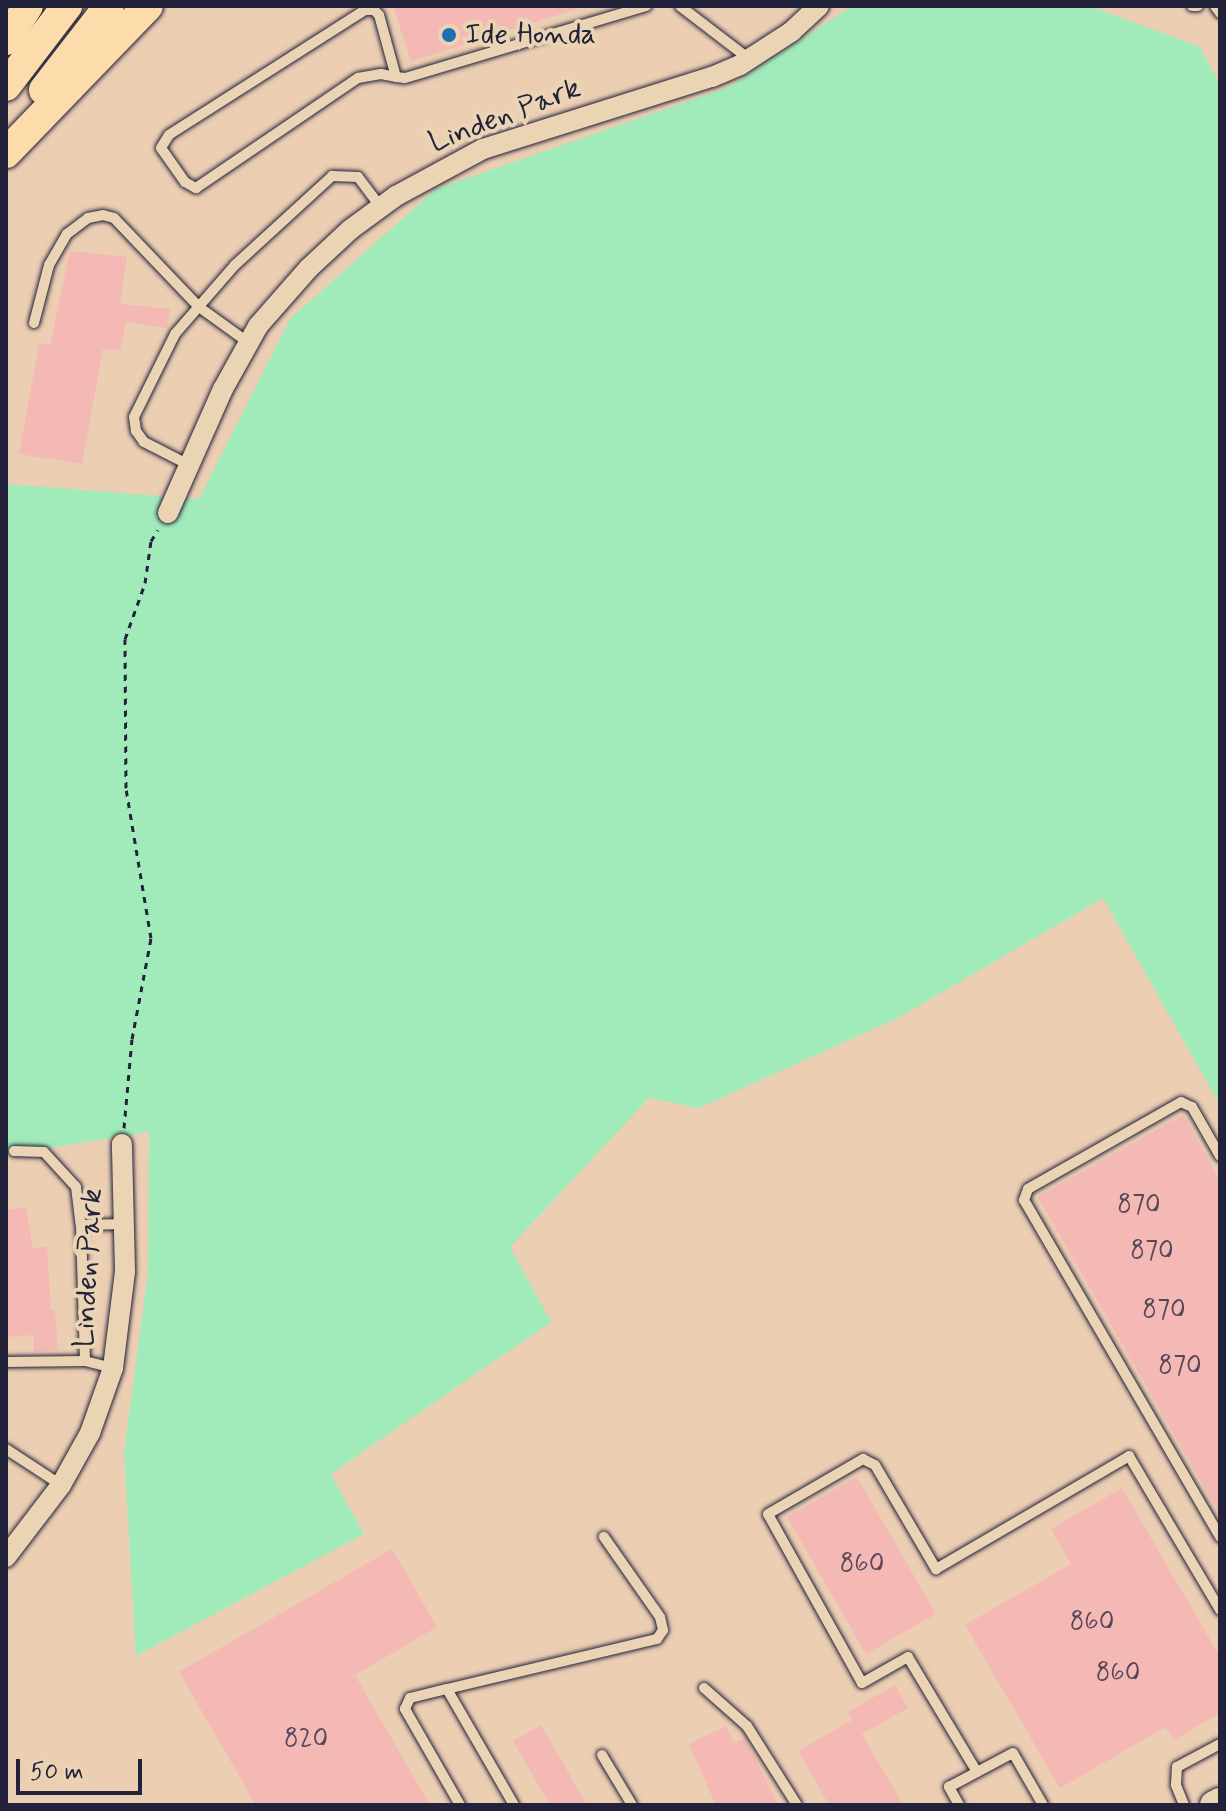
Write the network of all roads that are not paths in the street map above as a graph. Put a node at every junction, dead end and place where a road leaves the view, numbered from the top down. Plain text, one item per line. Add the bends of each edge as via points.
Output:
1 (28, 6) edge
2 (67, 6) edge
3 (109, 6) edge
4 (148, 6) edge
5 (647, 6) edge
6 (680, 6) edge
7 (819, 6) edge
8 (1192, 6) edge
9 (1198, 6) edge
10 (1215, 6) edge
11 (1220, 13) edge
12 (6, 40) edge
13 (749, 59) junction
14 (396, 77) junction
15 (6, 86) edge
16 (6, 151) edge
17 (381, 207) junction
18 (199, 307) junction
19 (34, 323) dead end
20 (249, 343) junction
21 (189, 465) junction
22 (168, 513) road end
23 (122, 1144) road end
24 (14, 1151) dead end
25 (1220, 1156) edge
26 (125, 1224) junction
27 (81, 1225) junction
28 (85, 1361) junction
29 (6, 1362) edge
30 (113, 1368) junction
31 (6, 1449) edge
32 (61, 1485) junction
33 (604, 1537) dead end
34 (1220, 1537) edge
35 (6, 1557) edge
36 (1220, 1610) edge
37 (704, 1688) dead end
38 (447, 1689) junction
39 (1220, 1744) edge
40 (602, 1755) dead end
41 (977, 1772) junction
42 (1220, 1802) edge
43 (460, 1805) edge
44 (514, 1805) edge
45 (632, 1805) edge
46 (797, 1805) edge
47 (959, 1805) edge
48 (1043, 1805) edge
49 (1184, 1805) edge
50 (1214, 1805) edge

1 - 12 main road
2 - 15 main road
3 - 16 main road via 43,92
4 - 16 main road
5 - 14 lane
6 - 13 lane
7 - 13 street, Linden Park
8 - 9 lane
10 - 11 lane
13 - 17 street, Linden Park via 712,77 483,149
14 - 14 lane via 358,78 196,188 185,182 161,148 169,135 369,9 379,15
17 - 18 lane via 358,177 332,176 235,265
17 - 20 street, Linden Park via 309,268
18 - 19 lane via 114,218 103,215 88,218 67,234 49,265
18 - 20 lane
18 - 21 lane via 175,334 134,417 144,442
20 - 21 street, Linden Park
21 - 22 street, Linden Park
23 - 26 street, Linden Park
24 - 27 lane via 44,1152 76,1187
25 - 34 lane via 1192,1107 1181,1102 1028,1189 1024,1200
26 - 27 lane
26 - 30 street, Linden Park
27 - 28 lane
28 - 29 lane
28 - 30 lane
30 - 32 street, Linden Park via 90,1433
31 - 32 lane
32 - 35 street, Linden Park
33 - 38 lane via 660,1617 663,1630 657,1639
36 - 41 lane via 1129,1456 936,1569 875,1465 863,1459 768,1514 862,1683 908,1657
37 - 46 lane via 747,1726
38 - 43 lane via 410,1698 405,1709
38 - 44 lane
39 - 49 lane via 1177,1767 1176,1785
40 - 45 lane
41 - 47 lane via 949,1787
41 - 48 lane via 1013,1753
42 - 50 main road

